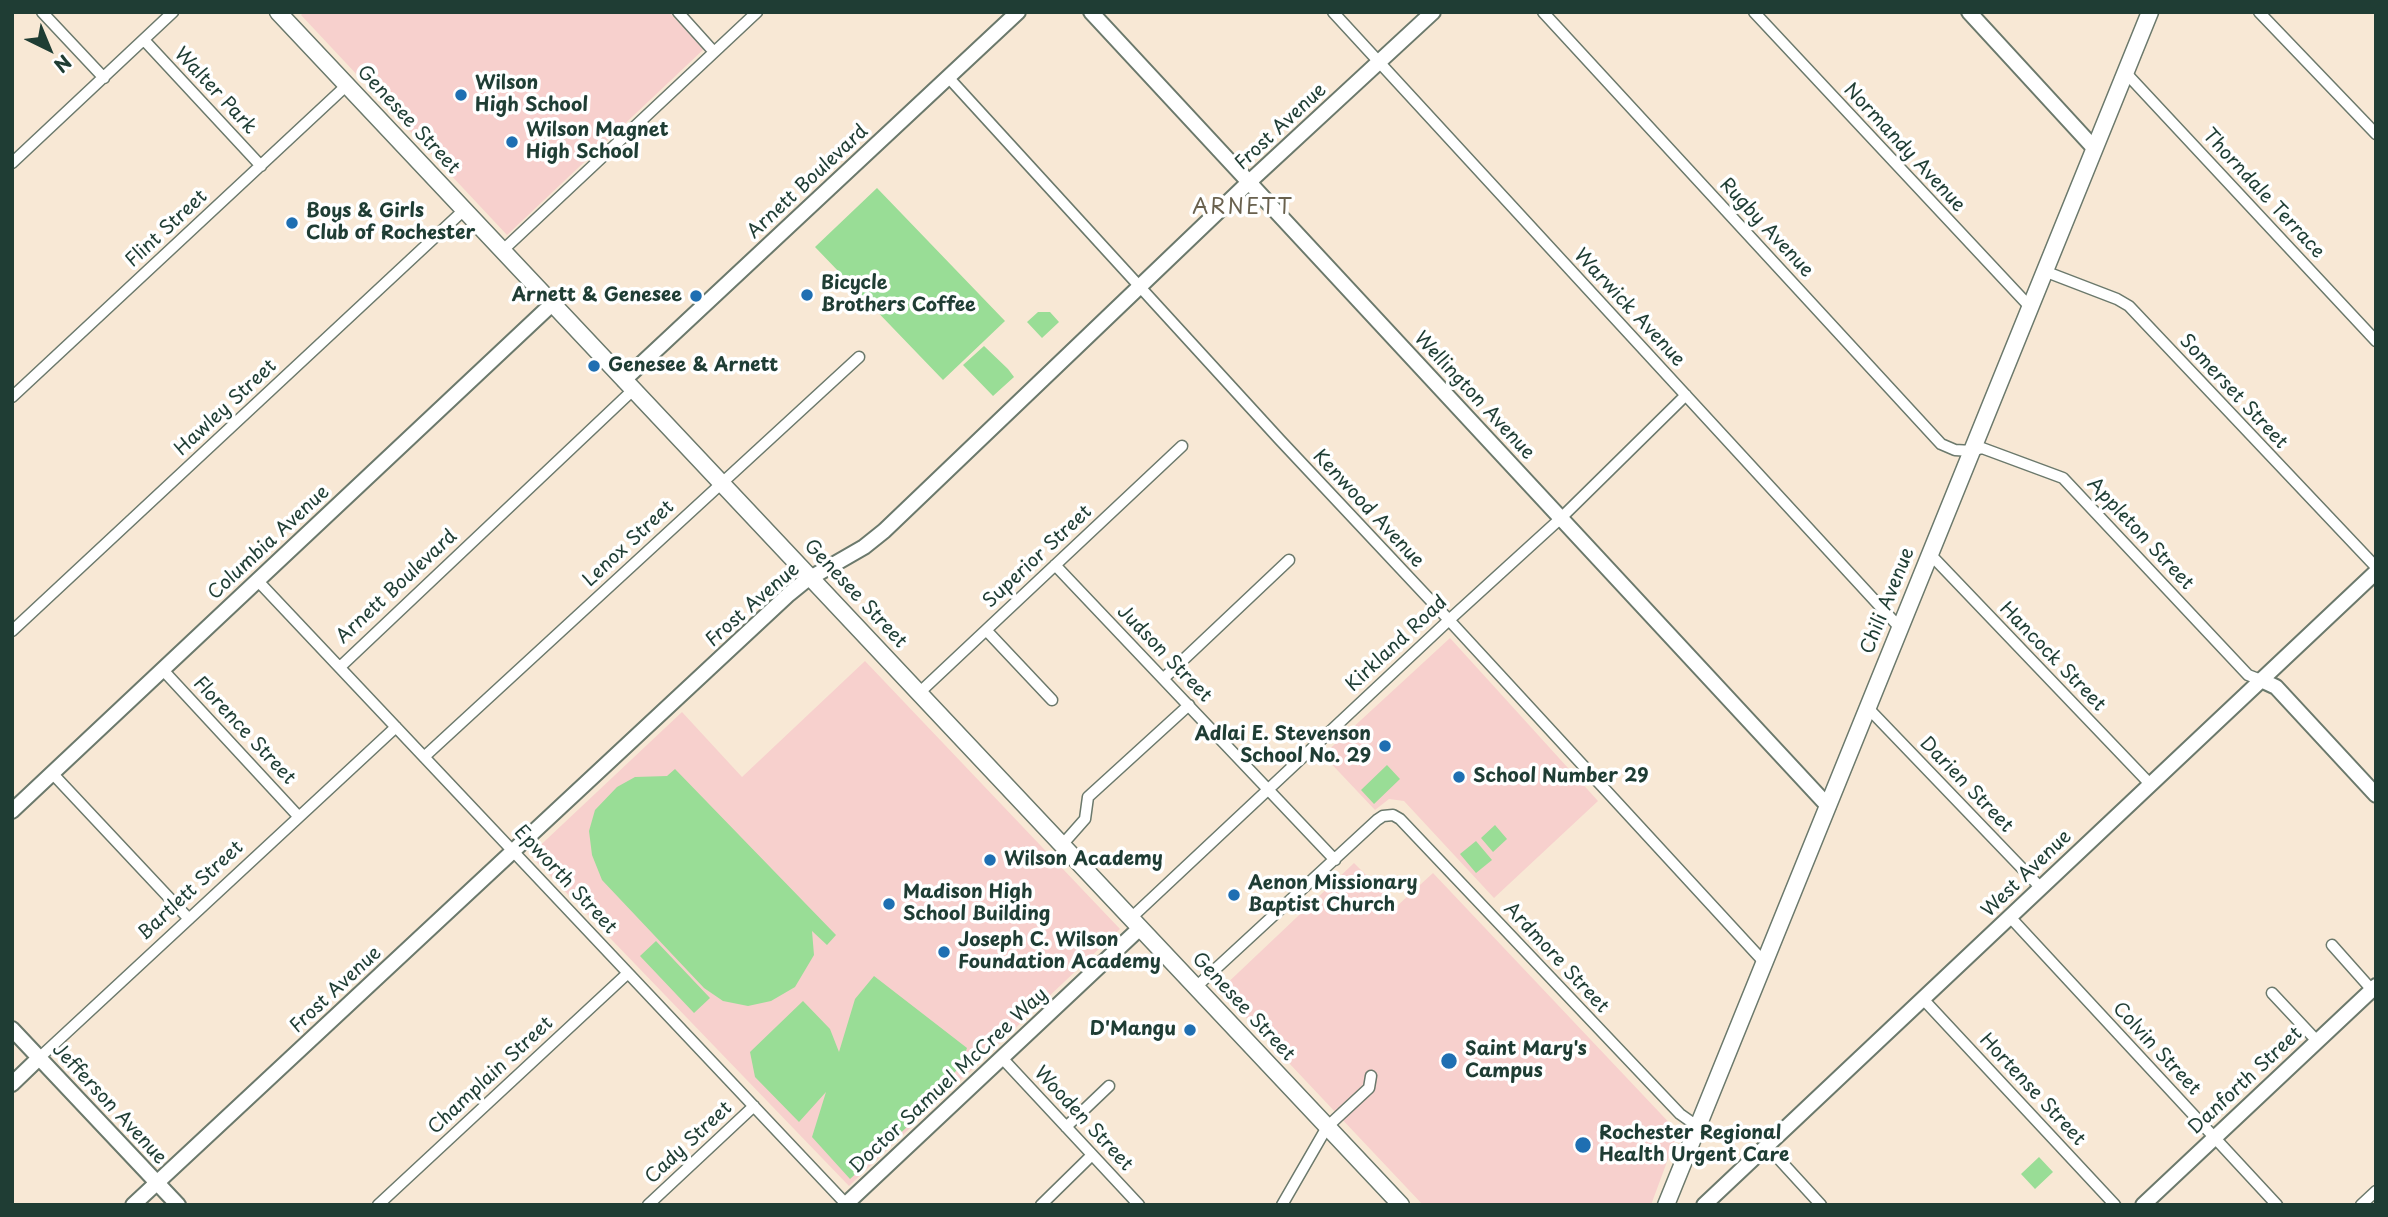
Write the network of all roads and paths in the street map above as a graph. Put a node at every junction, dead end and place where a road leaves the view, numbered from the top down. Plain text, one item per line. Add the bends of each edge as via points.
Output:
1 (42, 12) edge
2 (173, 12) edge
3 (678, 12) edge
4 (757, 12) edge
5 (1018, 12) edge
6 (1091, 12) edge
7 (1332, 12) edge
8 (1433, 12) edge
9 (1543, 12) edge
10 (1754, 12) edge
11 (1969, 12) edge
12 (2150, 12) edge
13 (2259, 12) edge
14 (284, 14) edge
15 (144, 40) junction
16 (714, 52) junction
17 (1378, 63) junction
18 (2125, 72) junction
19 (104, 78) junction
20 (948, 78) junction
21 (346, 85) junction
22 (2376, 134) edge
23 (2094, 148) junction
24 (12, 163) edge
25 (261, 166) junction
26 (1248, 183) junction
27 (464, 210) junction
28 (502, 251) junction
29 (2044, 271) junction
30 (1140, 288) junction
31 (552, 303) junction
32 (2029, 307) junction
33 (2376, 341) edge
34 (859, 357) dead end
35 (628, 385) junction
36 (1686, 395) junction
37 (12, 397) edge
38 (1182, 446) dead end
39 (1972, 451) junction
40 (721, 483) junction
41 (1562, 518) junction
42 (1930, 554) junction
43 (1289, 560) dead end
44 (1055, 565) junction
45 (2376, 570) edge
46 (810, 578) junction
47 (257, 580) junction
48 (1449, 620) junction
49 (1899, 628) junction
50 (986, 630) junction
51 (12, 631) edge
52 (340, 667) junction
53 (162, 668) junction
54 (1164, 678) junction
55 (2261, 680) junction
56 (919, 693) junction
57 (1052, 701) dead end
58 (1189, 705) junction
59 (1867, 707) junction
60 (396, 727) junction
61 (424, 757) junction
62 (52, 773) junction
63 (2150, 784) junction
64 (1268, 789) junction
65 (2376, 795) edge
66 (1828, 806) junction
67 (12, 811) edge
68 (299, 817) junction
69 (1062, 845) junction
70 (513, 851) junction
71 (1335, 860) junction
72 (2040, 887) junction
73 (2010, 917) junction
74 (189, 919) junction
75 (1136, 923) junction
76 (2332, 945) dead end
77 (1764, 962) junction
78 (628, 972) junction
79 (1196, 988) junction
80 (2374, 988) edge
81 (2272, 993) dead end
82 (1923, 999) junction
83 (12, 1030) edge
84 (2317, 1041) junction
85 (39, 1058) junction
86 (1002, 1058) junction
87 (1371, 1076) dead end
88 (12, 1084) edge
89 (1109, 1086) dead end
90 (754, 1106) junction
91 (1698, 1126) junction
92 (1066, 1127) junction
93 (1327, 1127) junction
94 (2214, 1137) junction
95 (1767, 1146) junction
96 (1093, 1155) junction
97 (157, 1182) junction
98 (2376, 1191) edge
99 (846, 1204) edge
100 (133, 1205) edge
101 (178, 1205) edge
102 (378, 1205) edge
103 (648, 1205) edge
104 (1041, 1205) edge
105 (1139, 1205) edge
106 (1282, 1205) edge
107 (1401, 1205) edge
108 (1666, 1205) edge
109 (1704, 1205) edge
110 (1821, 1205) edge
111 (2115, 1205) edge
112 (2143, 1205) edge
113 (2277, 1205) edge
114 (2361, 1205) edge

1 - 19 street
2 - 15 street
3 - 16 street
4 - 16 street
5 - 20 street, Arnett Boulevard
6 - 26 street, Wellington Avenue
7 - 17 street, Warwick Avenue
8 - 17 street, Frost Avenue
9 - 39 street, Rugby Avenue via 1941,444
10 - 32 street, Normandy Avenue
11 - 23 street
12 - 18 main road, Chili Avenue
13 - 22 street
14 - 21 main road, Genesee Street
15 - 19 street
15 - 25 street, Walter Park
16 - 28 street
17 - 26 street, Frost Avenue
17 - 36 street, Warwick Avenue
18 - 23 main road, Chili Avenue
18 - 33 street, Thorndale Terrace
19 - 24 street
20 - 30 street, Kenwood Avenue
20 - 35 street, Arnett Boulevard
21 - 25 street, Flint Street
21 - 27 main road, Genesee Street
23 - 29 main road, Chili Avenue
25 - 37 street, Flint Street
26 - 30 street, Frost Avenue
26 - 41 street, Wellington Avenue
27 - 28 main road, Genesee Street
27 - 51 street, Hawley Street
28 - 31 main road, Genesee Street
29 - 32 main road, Chili Avenue
29 - 45 street, Somerset Street via 2129,306
30 - 46 street, Frost Avenue via 884,531
30 - 48 street, Kenwood Avenue
31 - 35 main road, Genesee Street
31 - 47 street, Columbia Avenue
32 - 39 main road, Chili Avenue
34 - 40 street, Lenox Street
35 - 40 main road, Genesee Street
35 - 52 street, Arnett Boulevard
36 - 41 street, Kirkland Road
36 - 49 street, Warwick Avenue
38 - 44 street, Superior Street
39 - 42 main road, Chili Avenue
39 - 55 street, Appleton Street via 1982,448 2063,478 2248,675
40 - 46 main road, Genesee Street
40 - 61 street, Lenox Street
41 - 48 street, Kirkland Road
41 - 66 street, Wellington Avenue
42 - 49 main road, Chili Avenue
42 - 63 street, Hancock Street
43 - 54 street
44 - 50 street, Superior Street
44 - 54 street, Judson Street
45 - 55 street, West Avenue
46 - 56 main road, Genesee Street
46 - 70 street, Frost Avenue
47 - 52 street, Epworth Street
47 - 53 street, Columbia Avenue
48 - 64 street, Kirkland Road
48 - 77 street, Kenwood Avenue
49 - 59 main road, Chili Avenue
50 - 56 street, Superior Street
50 - 57 street
52 - 60 street, Epworth Street
53 - 62 street, Columbia Avenue
53 - 68 street, Florence Street
54 - 58 street, Judson Street
55 - 63 street, West Avenue
55 - 65 street via 2276,687
56 - 69 main road, Genesee Street
58 - 64 street, Judson Street
58 - 69 street via 1088,797 1085,818
59 - 66 main road, Chili Avenue
59 - 72 street, Darien Street
60 - 61 street, Epworth Street
60 - 68 street, Bartlett Street
61 - 70 street, Epworth Street
62 - 67 street, Columbia Avenue
62 - 74 street
63 - 72 street, West Avenue
64 - 71 street, Judson Street
64 - 75 street, Kirkland Road
66 - 77 main road, Chili Avenue
68 - 74 street, Bartlett Street
69 - 75 main road, Genesee Street
70 - 78 street, Epworth Street
70 - 97 street, Frost Avenue
71 - 79 street
71 - 91 street, Ardmore Street via 1377,820 1389,814 1400,819 1680,1114
72 - 73 street, West Avenue
73 - 82 street, West Avenue
73 - 94 street, Colvin Street
74 - 85 street, Bartlett Street
75 - 79 main road, Genesee Street
75 - 86 street, Doctor Samuel McCree Way
76 - 80 street
77 - 91 main road, Chili Avenue
78 - 90 street, Epworth Street
78 - 102 street, Champlain Street
79 - 93 main road, Genesee Street
80 - 84 street, Danforth Street
81 - 84 street
82 - 95 street, West Avenue
82 - 111 street, Hortense Street
83 - 85 street, Jefferson Avenue
84 - 94 street, Danforth Street
85 - 88 street, Bartlett Street
85 - 97 street, Jefferson Avenue
86 - 92 street, Wooden Street
86 - 99 street, Doctor Samuel McCree Way
87 - 93 street via 1369,1087
89 - 92 street
90 - 99 street, Epworth Street
90 - 103 street, Cady Street
91 - 108 main road, Chili Avenue
92 - 96 street, Wooden Street
93 - 106 street
93 - 107 main road, Genesee Street
94 - 112 street, Danforth Street
94 - 113 street, Colvin Street
95 - 109 street, West Avenue
95 - 110 street
96 - 104 street
96 - 105 street, Wooden Street
97 - 100 street, Frost Avenue
97 - 101 street, Jefferson Avenue
98 - 114 street

